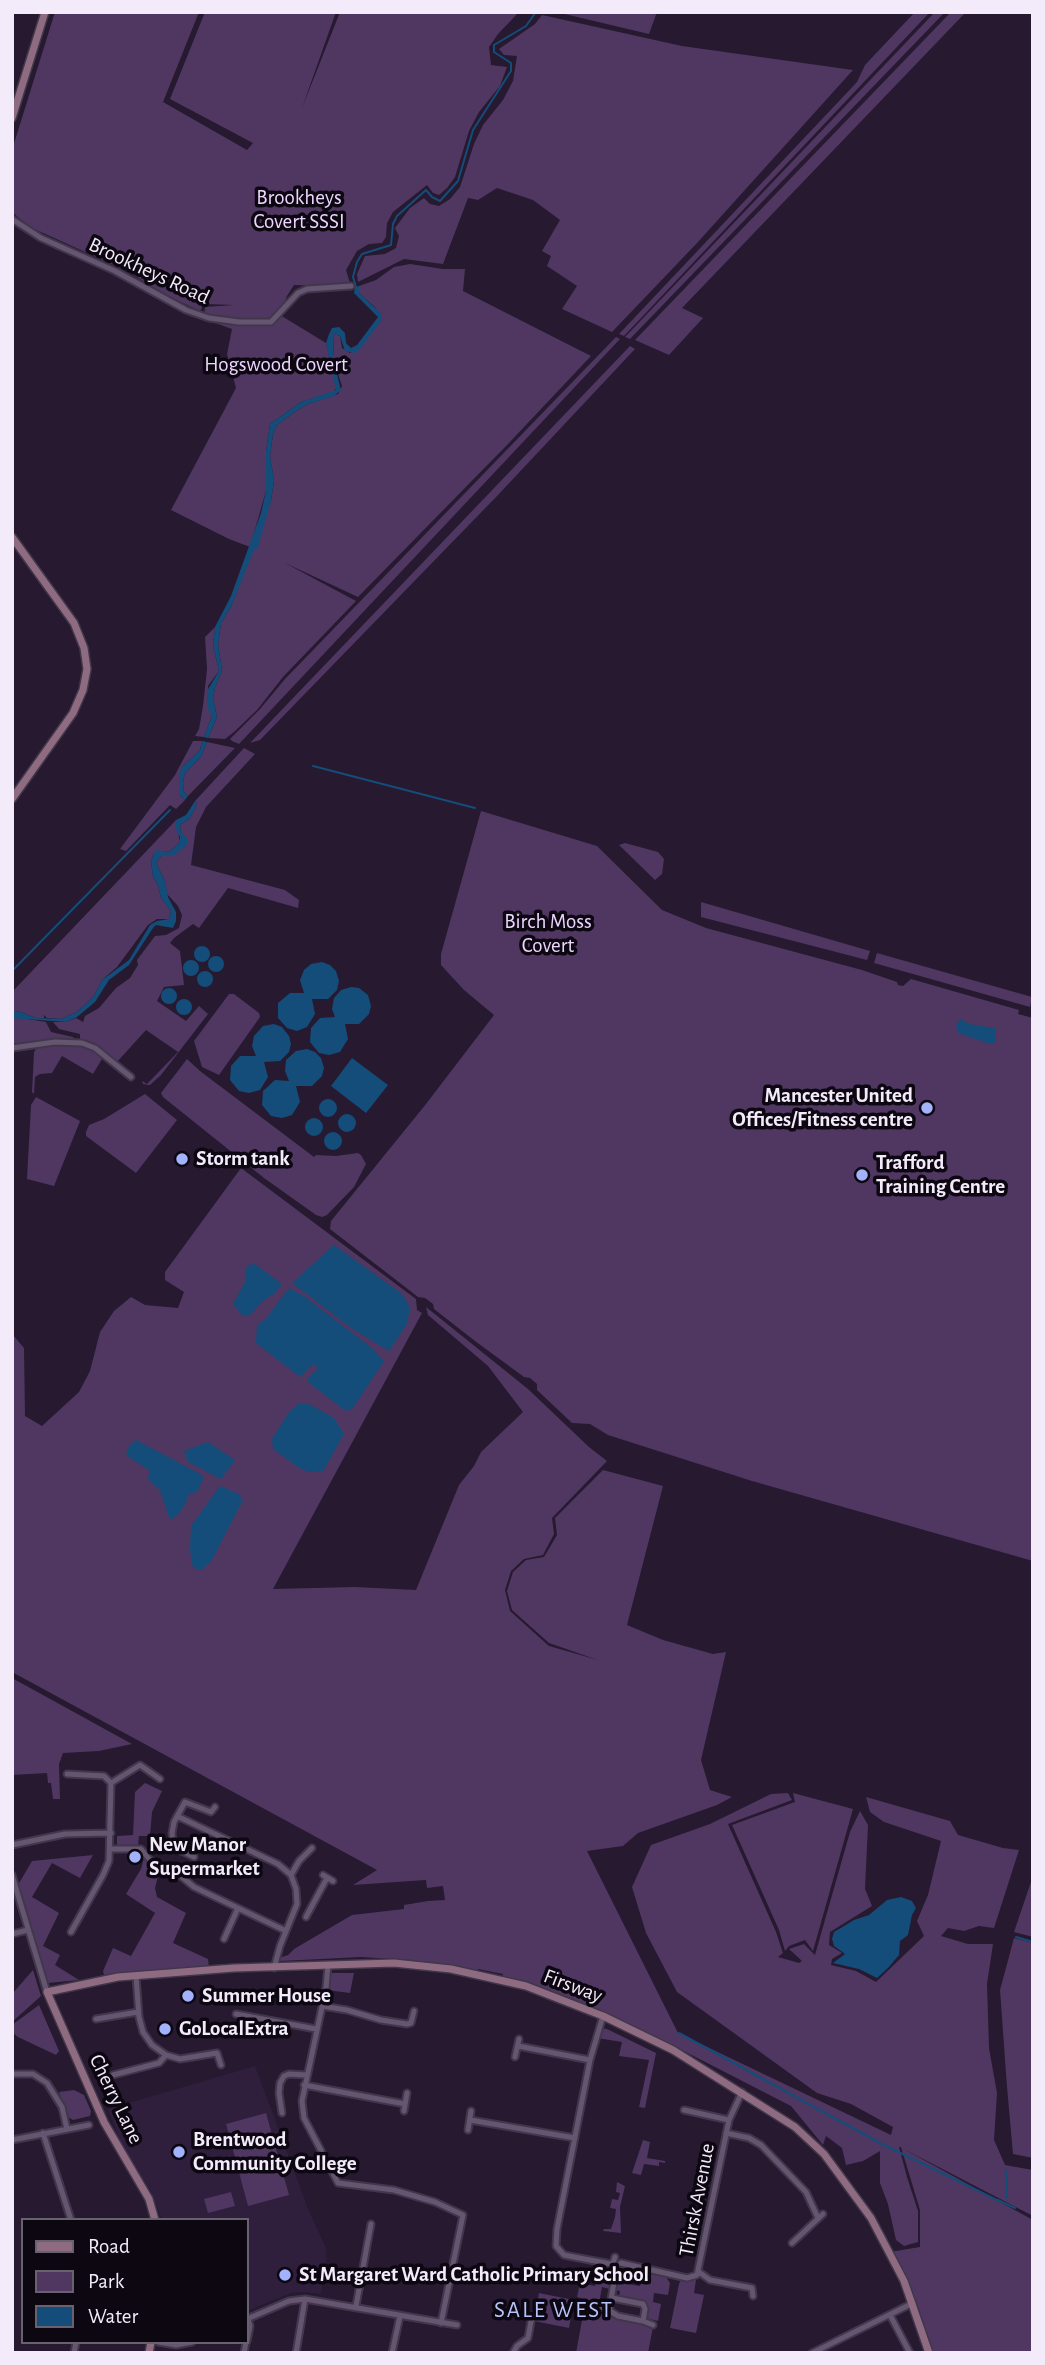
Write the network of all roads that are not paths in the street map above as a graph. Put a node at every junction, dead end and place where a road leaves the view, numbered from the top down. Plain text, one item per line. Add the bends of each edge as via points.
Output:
1 (45, 12) edge
2 (12, 118) edge
3 (12, 219) edge
4 (351, 286) dead end
5 (12, 537) edge
6 (12, 799) edge
7 (12, 1048) edge
8 (131, 1077) dead end
9 (140, 1757) dead end
10 (140, 1765) junction
11 (67, 1774) dead end
12 (160, 1779) dead end
13 (111, 1783) junction
14 (215, 1807) dead end
15 (177, 1816) junction
16 (111, 1833) junction
17 (12, 1845) edge
18 (110, 1849) junction
19 (312, 1849) dead end
20 (194, 1857) dead end
21 (12, 1875) edge
22 (290, 1875) junction
23 (328, 1878) dead end
24 (297, 1905) junction
25 (238, 1908) junction
26 (28, 1930) junction
27 (286, 1931) junction
28 (71, 1932) dead end
29 (12, 1934) edge
30 (226, 1936) dead end
31 (328, 1965) junction
32 (274, 1968) junction
33 (136, 1976) junction
34 (47, 1993) junction
35 (322, 2006) junction
36 (414, 2011) dead end
37 (138, 2012) junction
38 (236, 2014) dead end
39 (603, 2016) junction
40 (96, 2019) dead end
41 (316, 2029) junction
42 (166, 2055) junction
43 (515, 2057) dead end
44 (590, 2060) junction
45 (221, 2065) dead end
46 (12, 2074) edge
47 (113, 2075) dead end
48 (306, 2075) junction
49 (304, 2085) junction
50 (742, 2092) junction
51 (407, 2093) dead end
52 (279, 2095) junction
53 (271, 2096) dead end
54 (684, 2110) dead end
55 (471, 2111) dead end
56 (282, 2113) dead end
57 (470, 2120) junction
58 (729, 2120) junction
59 (89, 2125) dead end
60 (67, 2129) junction
61 (468, 2130) dead end
62 (43, 2133) junction
63 (726, 2133) junction
64 (575, 2138) junction
65 (12, 2140) edge
66 (70, 2218) edge
67 (154, 2218) edge
68 (371, 2224) dead end
69 (792, 2243) dead end
70 (615, 2257) dead end
71 (699, 2272) junction
72 (752, 2296) dead end
73 (612, 2298) junction
74 (305, 2299) junction
75 (636, 2302) junction
76 (579, 2303) dead end
77 (913, 2303) junction
78 (356, 2306) junction
79 (609, 2311) junction
80 (890, 2315) junction
81 (400, 2316) junction
82 (532, 2316) dead end
83 (248, 2319) edge
84 (633, 2319) junction
85 (643, 2321) junction
86 (442, 2323) junction
87 (457, 2325) dead end
88 (653, 2326) dead end
89 (296, 2353) edge
90 (392, 2353) edge
91 (513, 2353) edge
92 (812, 2353) edge
93 (910, 2353) edge
94 (929, 2353) edge

1 - 2 street
3 - 4 street, Brookheys Road via 41,238 209,318 271,322 298,293
5 - 6 street via 74,623 87,669 73,713
7 - 8 street via 82,1043
9 - 10 street
10 - 12 street
10 - 13 street
11 - 13 street via 104,1776
13 - 16 street
14 - 15 street via 211,1812 185,1802
15 - 20 street via 173,1845
15 - 22 street via 278,1864
16 - 17 street via 65,1834
16 - 18 street
18 - 25 street via 141,1849 150,1860 194,1887
18 - 28 street via 103,1875
19 - 22 street
21 - 26 street
22 - 24 street
23 - 24 street via 307,1914
24 - 27 street
25 - 27 street
25 - 30 street
26 - 29 street
26 - 34 street
27 - 32 street
31 - 32 street, Firsway
31 - 35 street
31 - 39 street, Firsway via 419,1965 481,1974
32 - 33 street, Firsway
33 - 34 street, Firsway
33 - 37 street
34 - 67 street, Cherry Lane via 104,2122 149,2199
35 - 36 street via 407,2024
35 - 41 street
37 - 40 street
37 - 42 street via 147,2039
38 - 41 street
39 - 44 street
39 - 50 street, Firsway via 673,2050
41 - 48 street
42 - 45 street via 185,2059 217,2053
42 - 47 street via 159,2063
43 - 44 street via 518,2043
44 - 64 street
46 - 60 street via 33,2074 47,2083 62,2107
48 - 49 street
48 - 52 street via 284,2076
49 - 51 street via 404,2108
49 - 86 street via 304,2118 338,2183 394,2190 463,2215
50 - 58 street, Thirsk Avenue
50 - 77 street, Firsway via 795,2127 829,2161 871,2218
52 - 53 street
52 - 56 street
54 - 58 street, Thirsk Avenue
55 - 57 street
57 - 61 street
57 - 64 street
58 - 63 street, Thirsk Avenue
59 - 60 street
60 - 62 street
62 - 65 street
62 - 66 street
63 - 69 street, Thirsk Avenue via 752,2139 766,2149 806,2192 821,2216
63 - 71 street, Thirsk Avenue
64 - 70 street via 556,2246 564,2255 583,2259 611,2264
68 - 78 street
71 - 72 street, Thirsk Avenue via 710,2280 752,2288
71 - 73 street, Thirsk Avenue via 687,2278 619,2264
73 - 75 street
73 - 79 street
74 - 78 street
74 - 83 street
74 - 89 street
75 - 84 street
75 - 85 street via 645,2306
76 - 79 street
77 - 80 street
77 - 94 street, Firsway
78 - 81 street
79 - 84 street
80 - 92 street
80 - 93 street
81 - 86 street
81 - 90 street
82 - 91 street via 528,2338
84 - 85 street
85 - 88 street
86 - 87 street

